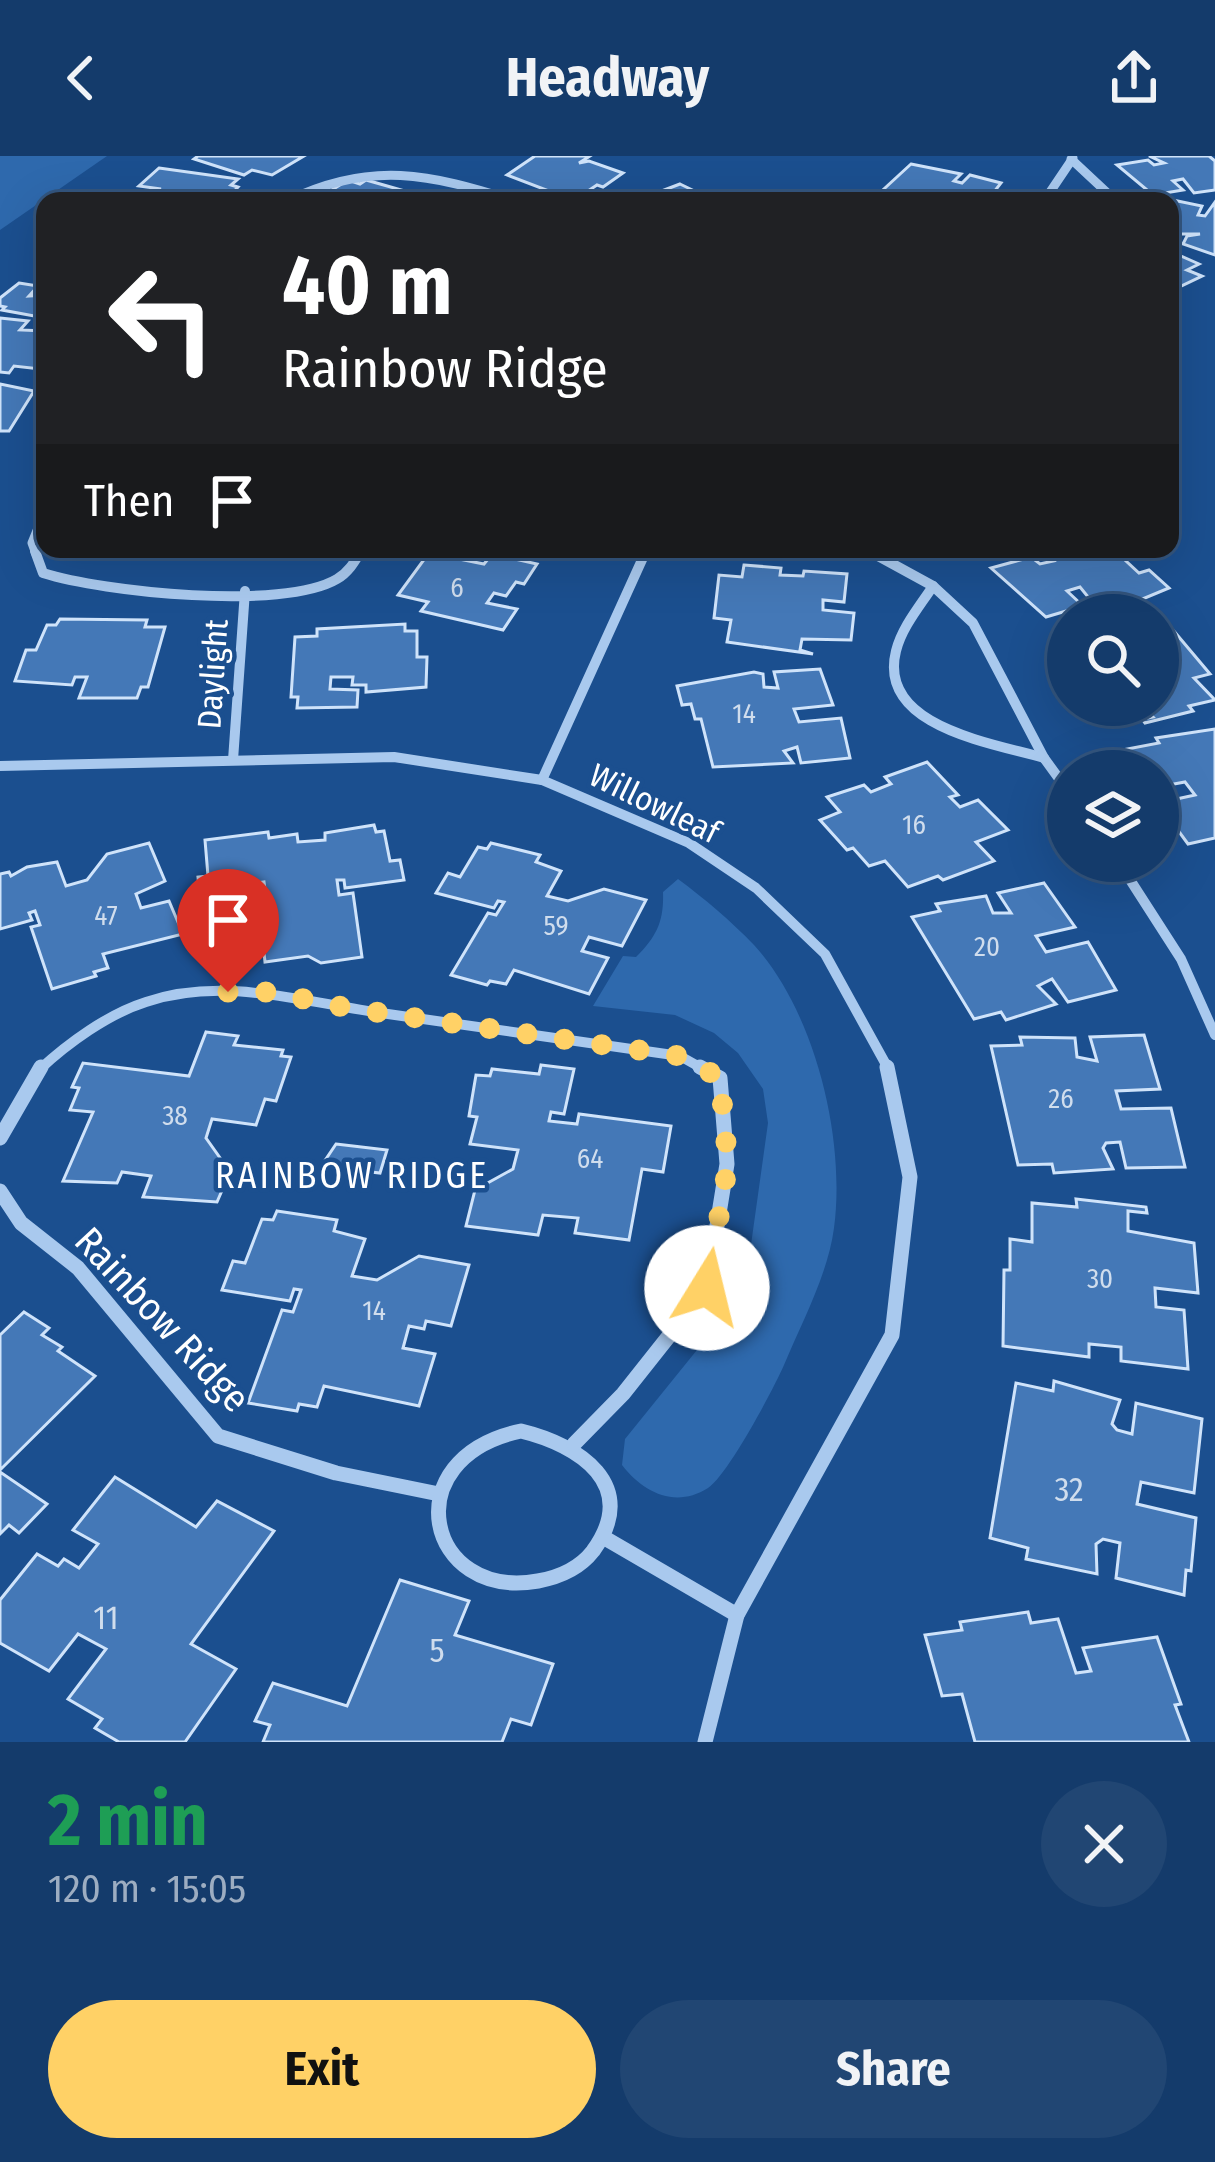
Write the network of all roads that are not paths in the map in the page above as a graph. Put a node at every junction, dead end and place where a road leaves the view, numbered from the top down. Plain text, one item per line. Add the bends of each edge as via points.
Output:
1 (1074, 158) edge
2 (299, 192) edge
3 (485, 192) edge
4 (1050, 192) edge
5 (1107, 192) edge
6 (38, 558) edge
7 (357, 558) edge
8 (642, 558) edge
9 (882, 558) edge
10 (933, 586) junction
11 (245, 591) junction
12 (1044, 758) junction
13 (232, 760) junction
14 (1047, 762) edge
15 (0, 766) edge
16 (542, 780) junction
17 (1132, 882) edge
18 (1215, 1035) edge
19 (0, 1138) edge
20 (0, 1191) edge
21 (574, 1444) junction
22 (439, 1494) junction
23 (603, 1537) junction
24 (737, 1615) junction
25 (705, 1742) edge

1 - 4 street
1 - 5 street
2 - 3 street via 357,164 399,167
6 - 11 street via 43,573 95,588
7 - 11 street via 314,587
8 - 16 street
9 - 10 street
10 - 12 street via 973,623
10 - 12 street via 895,652 897,689 909,708 939,726
11 - 13 street, Daylight
12 - 14 street
13 - 15 street, Willowleaf
13 - 16 street, Willowleaf via 394,757
16 - 24 street, Willowleaf via 689,843 755,888 824,954 889,1070 910,1177 892,1335
17 - 18 street via 1181,959
19 - 21 street via 40,1068 144,1002 186,993 270,992 680,1056 720,1078 728,1164 707,1288
20 - 22 street, Rainbow Ridge via 21,1223 78,1268 218,1436
21 - 22 street via 549,1434 492,1437 458,1460
21 - 23 street via 607,1485
22 - 23 street via 446,1542 484,1577 539,1584 588,1558
23 - 24 street
24 - 25 street, Willowleaf

